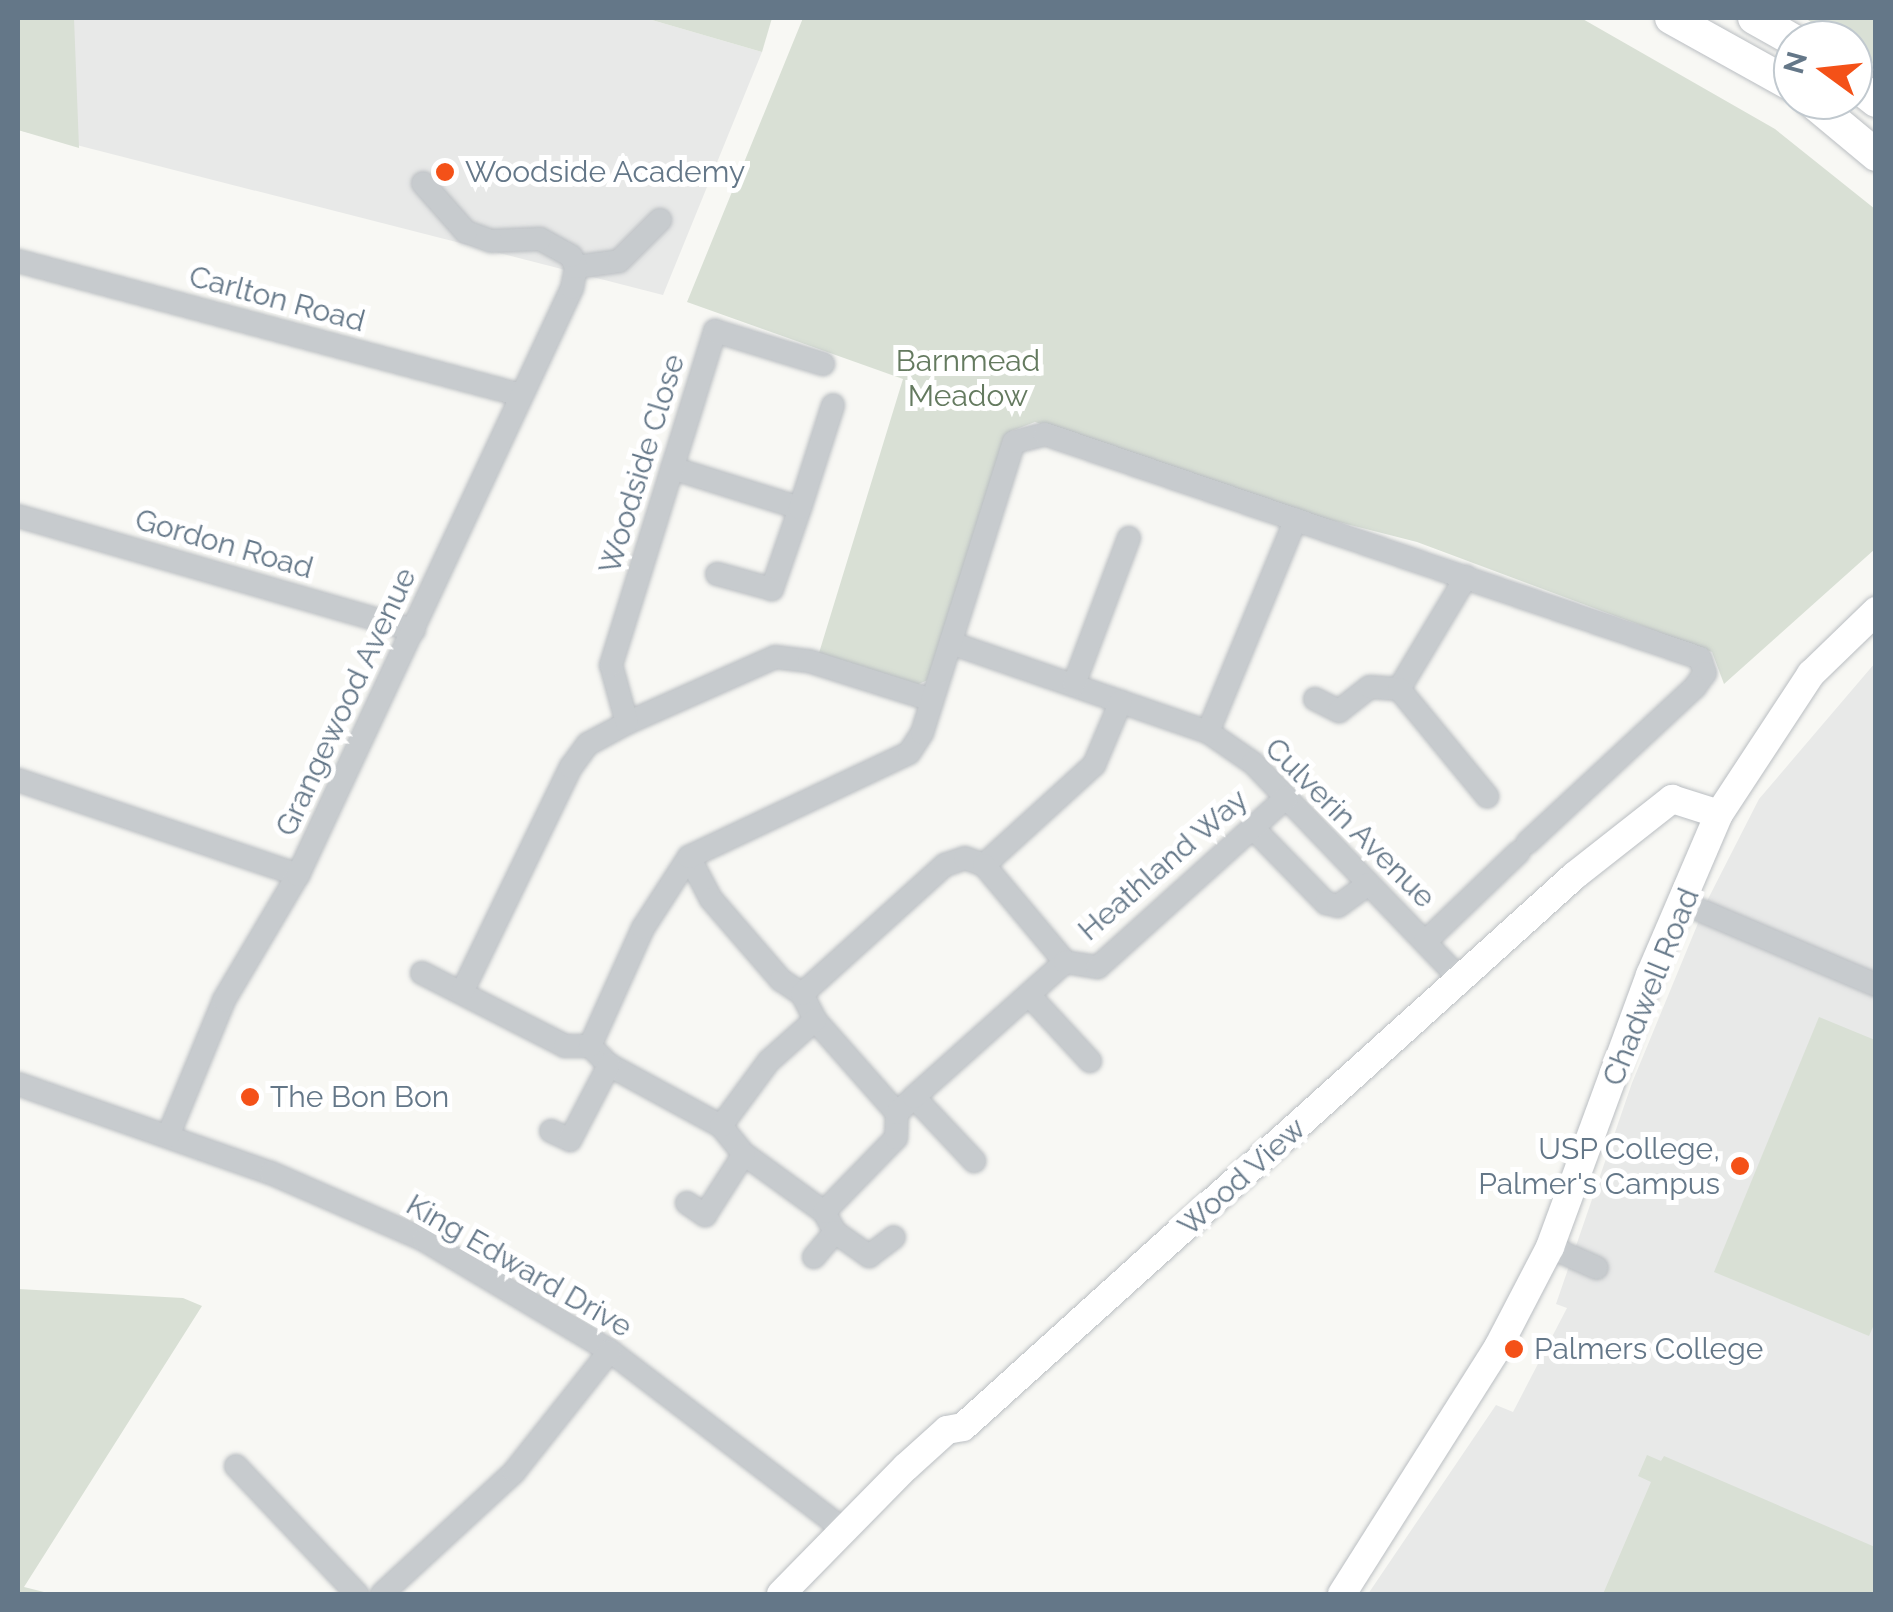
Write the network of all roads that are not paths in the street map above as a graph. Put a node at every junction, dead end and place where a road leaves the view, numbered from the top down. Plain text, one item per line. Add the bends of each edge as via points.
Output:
1 (1671, 18) edge
2 (1773, 75) edge
3 (1834, 120) edge
4 (1876, 156) edge
5 (423, 183) dead end
6 (660, 220) dead end
7 (18, 261) edge
8 (574, 278) junction
9 (823, 364) dead end
10 (520, 395) junction
11 (833, 405) dead end
12 (672, 468) junction
13 (800, 508) junction
14 (18, 516) edge
15 (1296, 519) junction
16 (1129, 538) dead end
17 (716, 574) dead end
18 (1466, 578) junction
19 (1876, 611) edge
20 (414, 630) junction
21 (951, 643) junction
22 (1074, 684) junction
23 (1399, 689) junction
24 (1315, 699) dead end
25 (932, 700) junction
26 (1121, 700) junction
27 (627, 723) junction
28 (1208, 732) junction
29 (18, 780) edge
30 (1487, 796) dead end
31 (1286, 798) junction
32 (1719, 814) junction
33 (1252, 828) junction
34 (689, 857) junction
35 (984, 865) junction
36 (298, 875) junction
37 (1368, 884) junction
38 (1683, 903) junction
39 (1425, 942) junction
40 (1065, 962) junction
41 (422, 973) dead end
42 (1459, 978) junction
43 (1876, 985) edge
44 (462, 992) junction
45 (802, 994) junction
46 (1029, 995) junction
47 (815, 1020) junction
48 (590, 1046) junction
49 (1090, 1061) dead end
50 (610, 1065) junction
51 (18, 1084) edge
52 (905, 1105) junction
53 (722, 1126) junction
54 (551, 1131) dead end
55 (168, 1136) junction
56 (744, 1154) junction
57 (974, 1161) dead end
58 (687, 1203) dead end
59 (830, 1222) junction
60 (894, 1237) dead end
61 (1550, 1247) junction
62 (814, 1257) dead end
63 (1597, 1268) dead end
64 (610, 1351) junction
65 (963, 1427) junction
66 (236, 1466) dead end
67 (840, 1527) junction
68 (357, 1594) edge
69 (382, 1594) edge
70 (780, 1594) edge
71 (1342, 1594) edge

1 - 2 highway
3 - 4 highway
5 - 8 street via 466,232 491,241 540,240 571,256
6 - 8 street via 619,260
7 - 10 street, Carlton Road
8 - 10 street, Grangewood Avenue
9 - 12 street, Woodside Close via 714,331
10 - 20 street, Grangewood Avenue
11 - 13 street
12 - 13 street
12 - 27 street, Woodside Close via 611,665
13 - 17 street via 772,589
14 - 20 street, Gordon Road
15 - 18 street
15 - 21 street via 1046,434 1014,442
15 - 28 street
16 - 22 street
18 - 23 street
18 - 39 street via 1700,658 1705,672
19 - 32 main road, Chadwell Road via 1811,674
20 - 36 street, Grangewood Avenue
21 - 22 street, Culverin Avenue
21 - 25 street
22 - 26 street, Culverin Avenue
23 - 24 street via 1370,688 1339,711
23 - 30 street
25 - 27 street via 809,661 775,657
25 - 34 street via 909,754
26 - 28 street, Culverin Avenue
26 - 35 street via 1094,766
27 - 44 street via 588,744 571,767
28 - 31 street, Culverin Avenue via 1253,763
29 - 36 street
31 - 33 street, Heathland Way
31 - 37 street, Culverin Avenue
32 - 38 main road, Chadwell Road
32 - 42 main road, Wood View via 1682,798 1656,808
33 - 37 street via 1326,903 1338,906
33 - 40 street, Heathland Way via 1098,967
34 - 45 street via 712,899 781,980
34 - 48 street via 644,928
35 - 40 street
35 - 45 street via 965,858 945,865
36 - 55 street, Grangewood Avenue via 224,1000
37 - 39 street, Culverin Avenue
38 - 43 street
38 - 61 main road, Chadwell Road
39 - 42 street, Culverin Avenue
40 - 46 street, Heathland Way
41 - 44 street
42 - 65 main road, Wood View
44 - 48 street via 564,1046
45 - 47 street
46 - 49 street
46 - 52 street, Heathland Way
47 - 52 street
47 - 53 street via 769,1061
48 - 50 street
50 - 53 street
50 - 54 street via 570,1140
51 - 55 street, King Edward Drive
52 - 57 street
52 - 59 street, Heathland Way via 896,1138
53 - 56 street
55 - 64 street, King Edward Drive via 424,1240
56 - 58 street via 704,1215
56 - 59 street
59 - 60 street via 869,1256
59 - 62 street, Heathland Way
61 - 63 street
61 - 71 main road, Chadwell Road via 1498,1347
64 - 67 street, King Edward Drive
64 - 69 street via 514,1472
65 - 67 main road, Wood View via 947,1430
65 - 67 main road via 960,1440 857,1534
66 - 68 street
67 - 70 main road, Wood View

